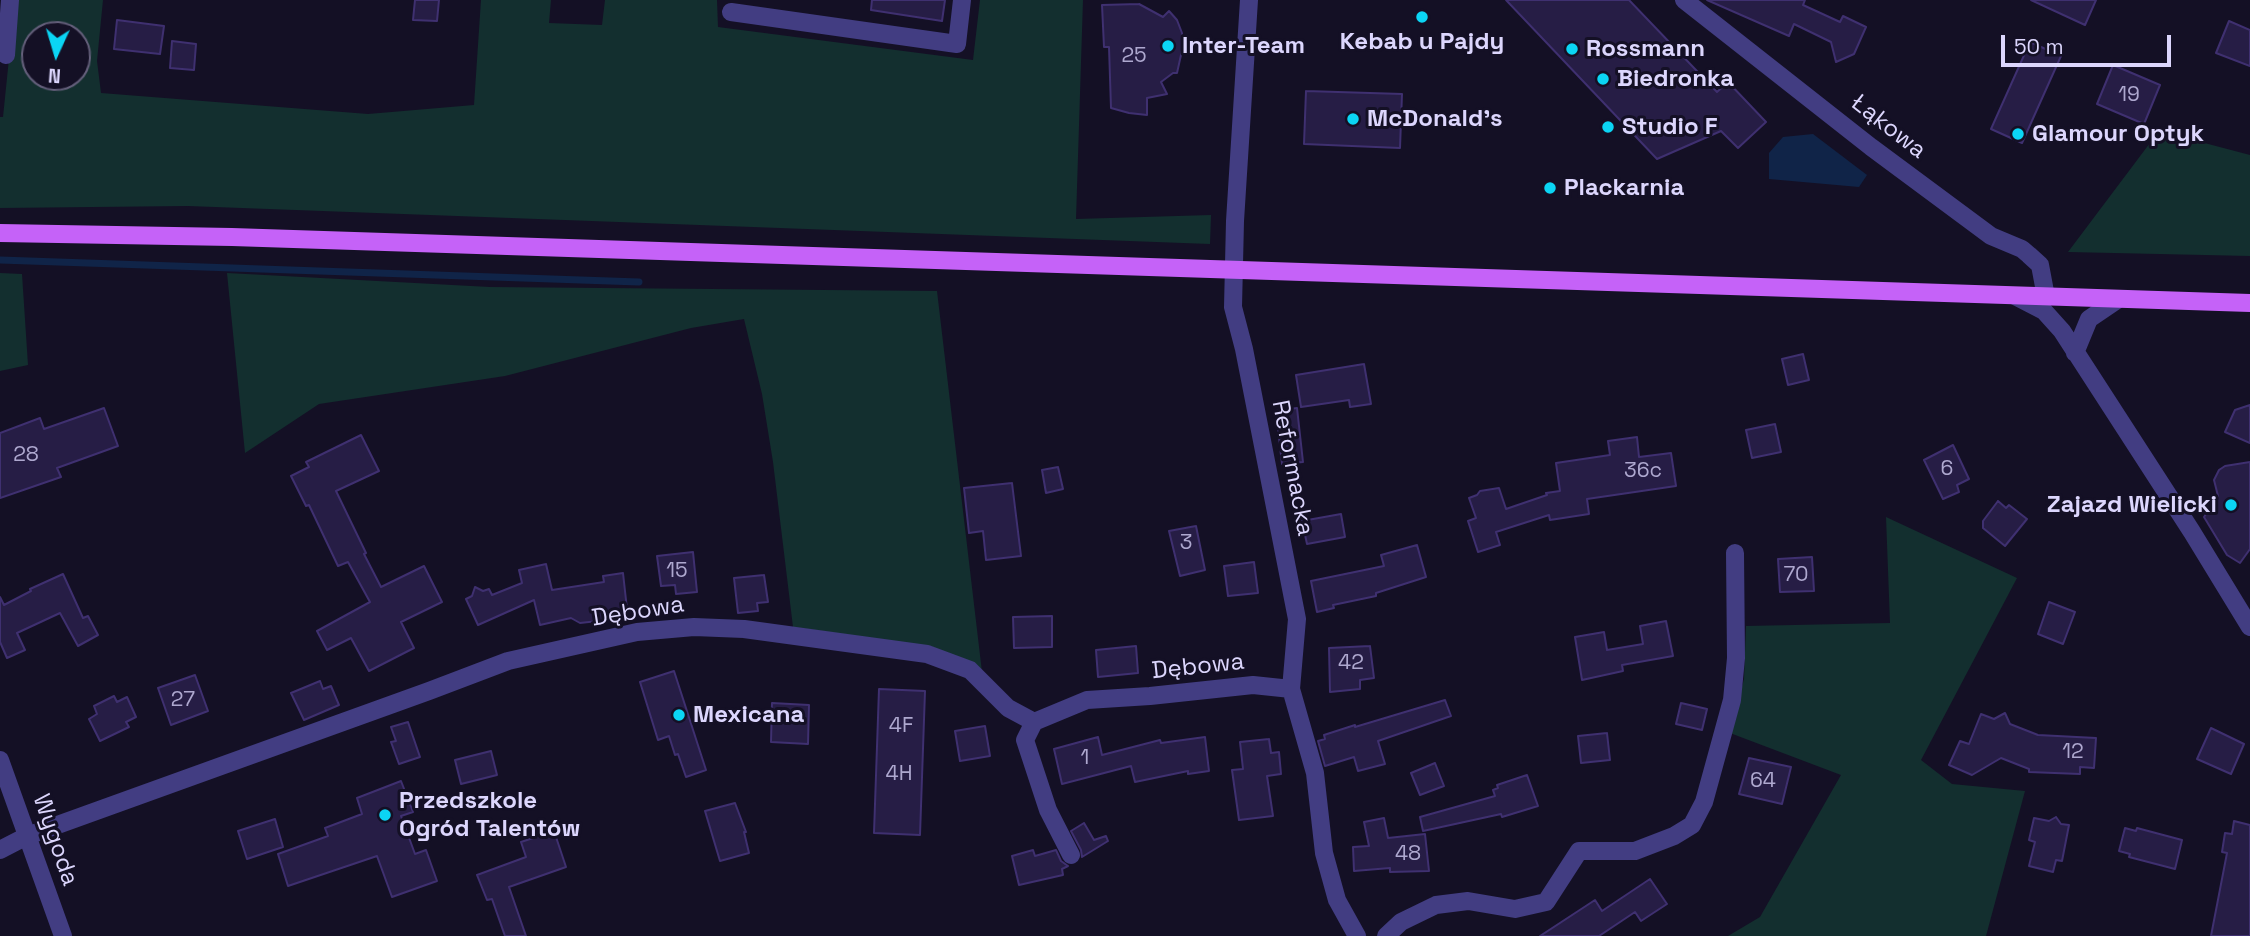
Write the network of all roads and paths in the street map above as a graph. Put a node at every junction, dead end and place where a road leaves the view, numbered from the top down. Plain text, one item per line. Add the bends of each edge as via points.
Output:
1 (10, 0) edge
2 (962, 0) edge
3 (1249, 0) edge
4 (1684, 0) edge
5 (731, 12) dead end
6 (6, 55) dead end
7 (0, 233) edge
8 (1233, 269) junction
9 (2015, 296) junction
10 (2046, 297) junction
11 (2117, 300) junction
12 (2250, 303) edge
13 (2075, 353) junction
14 (1735, 553) dead end
15 (2250, 627) edge
16 (1290, 689) junction
17 (1034, 722) junction
18 (0, 760) edge
19 (26, 836) junction
20 (0, 850) edge
21 (1071, 855) dead end
22 (63, 936) edge
23 (1357, 936) edge
24 (1386, 936) edge

1 - 6 street
2 - 5 street via 957,44
3 - 8 street, Reformacka
4 - 10 street, Łąkowa via 1991,236 2022,249 2040,265
7 - 8 main road
8 - 9 main road
8 - 16 street, Reformacka via 1233,307 1297,620
9 - 10 main road
9 - 13 street via 2044,311
10 - 11 main road
11 - 12 main road
11 - 13 street via 2089,319
13 - 15 street
14 - 24 street via 1732,700 1692,825 1635,850 1579,851 1546,902 1515,909 1468,901 1436,905 1401,922
16 - 17 street, Dębowa via 1253,685 1087,700
16 - 23 street, Reformacka via 1315,773 1324,853 1337,900
17 - 19 street, Dębowa via 1008,708 970,670 927,654 744,629 637,632 508,661
17 - 21 street via 1025,740 1048,810
18 - 19 street, Wygoda
19 - 20 street, Dębowa
19 - 22 street, Wygoda

